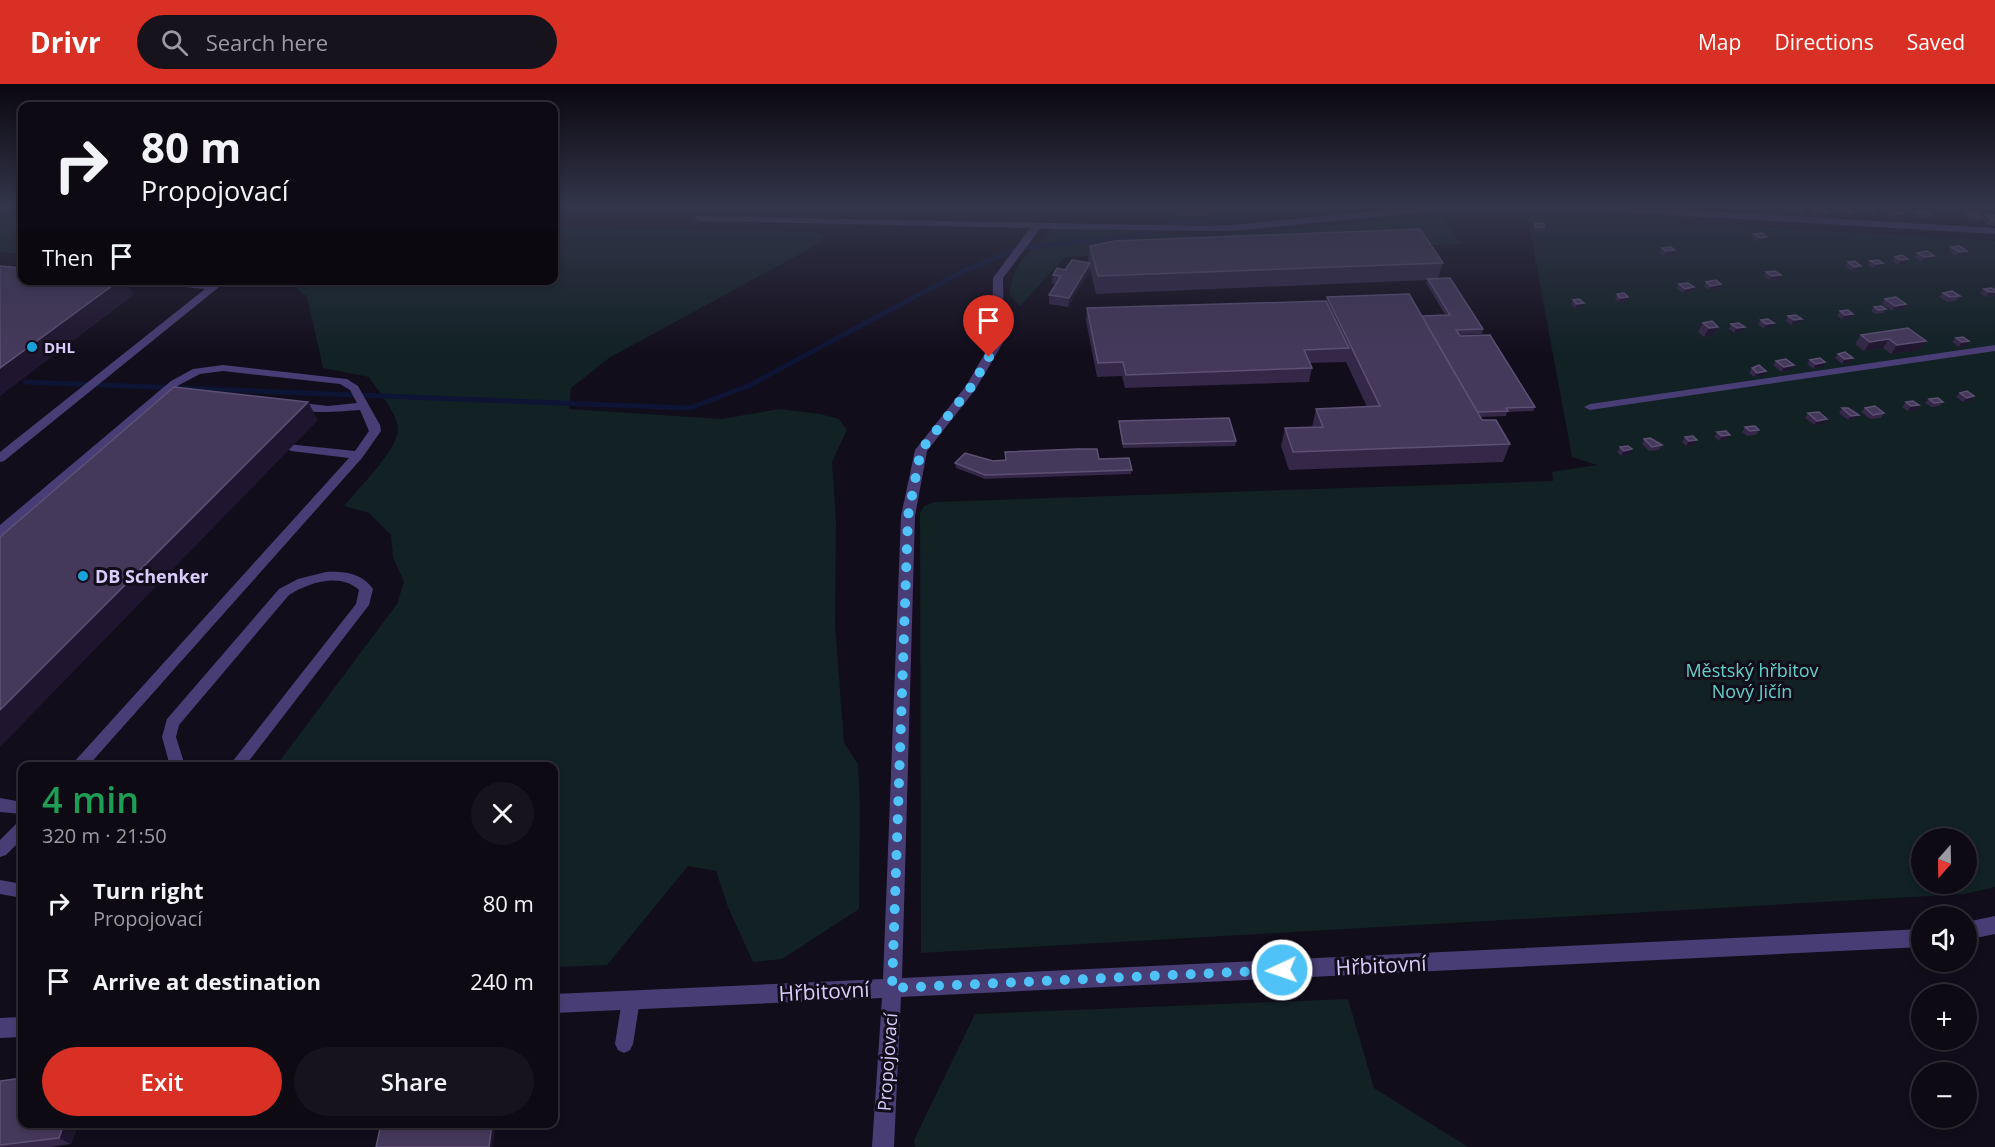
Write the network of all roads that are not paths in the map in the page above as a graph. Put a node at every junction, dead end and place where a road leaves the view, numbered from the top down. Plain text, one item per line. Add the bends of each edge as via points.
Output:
1 (1015, 256) edge
2 (194, 285) edge
3 (1995, 348) edge
4 (280, 404) edge
5 (364, 406) junction
6 (1590, 407) dead end
7 (291, 447) dead end
8 (358, 455) junction
9 (0, 458) edge
10 (0, 532) edge
11 (83, 762) edge
12 (176, 762) edge
13 (240, 762) edge
14 (0, 805) edge
15 (18, 807) edge
16 (18, 833) edge
17 (0, 849) edge
18 (0, 887) edge
19 (18, 890) edge
20 (1995, 925) edge
21 (1977, 929) edge
22 (1911, 939) edge
23 (892, 988) junction
24 (631, 1000) junction
25 (558, 1004) edge
26 (0, 1028) edge
27 (18, 1028) edge
28 (624, 1044) dead end
29 (883, 1147) edge

1 - 23 street, Propojovací via 998,278 998,341 971,387 921,450 908,516
2 - 9 lane via 214,287
3 - 6 lane
4 - 5 lane via 328,409
5 - 8 lane via 375,431
5 - 10 lane via 352,385 344,381 223,368 197,371 175,383
7 - 8 lane
8 - 11 lane
12 - 13 lane via 169,737 172,723 284,592 298,582 318,577 343,578 363,585 366,594 357,612
14 - 15 lane
16 - 17 lane
18 - 19 lane
20 - 21 street
22 - 23 street, Hřbitovní
23 - 24 street, Hřbitovní
23 - 29 street, Propojovací
24 - 25 street, Hřbitovní
24 - 28 lane
26 - 27 street

